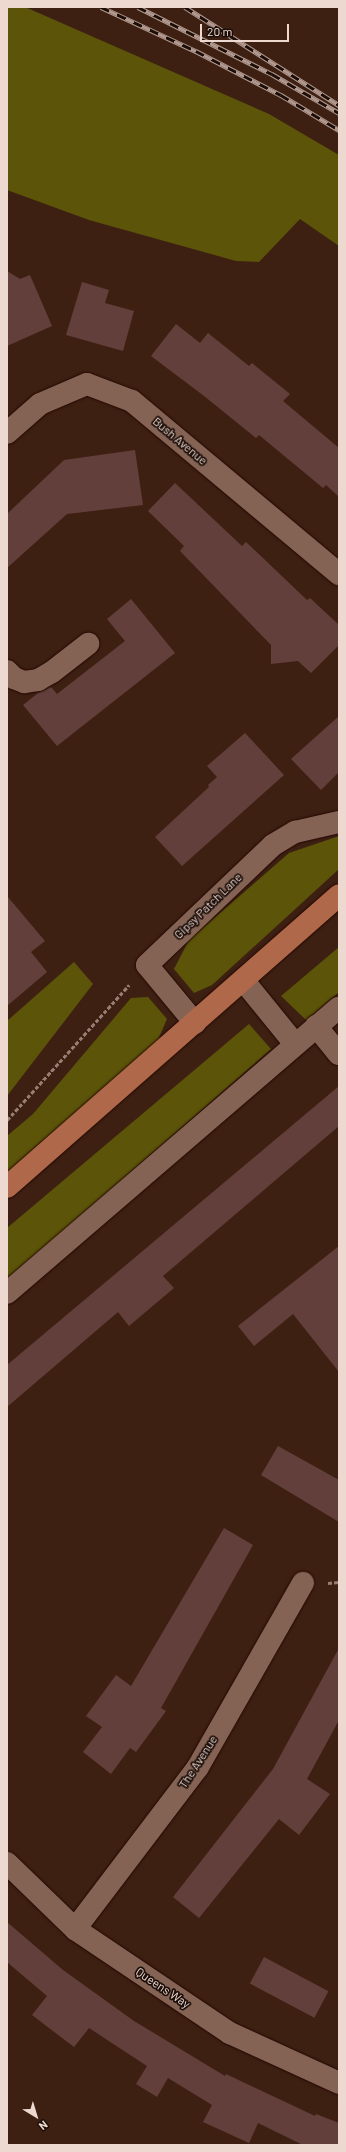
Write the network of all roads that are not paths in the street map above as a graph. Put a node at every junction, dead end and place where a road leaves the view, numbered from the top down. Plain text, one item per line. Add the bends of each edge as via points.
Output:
1 (7, 434) edge
2 (339, 574) edge
3 (88, 644) dead end
4 (9, 681) edge
5 (339, 822) edge
6 (339, 895) edge
7 (243, 980) junction
8 (339, 1008) edge
9 (195, 1023) junction
10 (316, 1026) junction
11 (295, 1044) junction
12 (339, 1054) edge
13 (7, 1187) edge
14 (7, 1293) edge
15 (303, 1583) dead end
16 (7, 1863) edge
17 (75, 1929) junction
18 (339, 2083) edge

1 - 2 street, Bush Avenue via 40,404 87,384 132,401
3 - 4 street via 38,680
5 - 9 street, Gipsy Patch Lane via 295,832 273,845 147,965
6 - 7 main road
7 - 9 main road
7 - 11 street
8 - 10 street
9 - 13 main road
10 - 11 street
10 - 12 street
11 - 14 street
15 - 17 street, The Avenue via 198,1767
16 - 17 street, Queens Way
17 - 18 street, Queens Way via 230,2033

